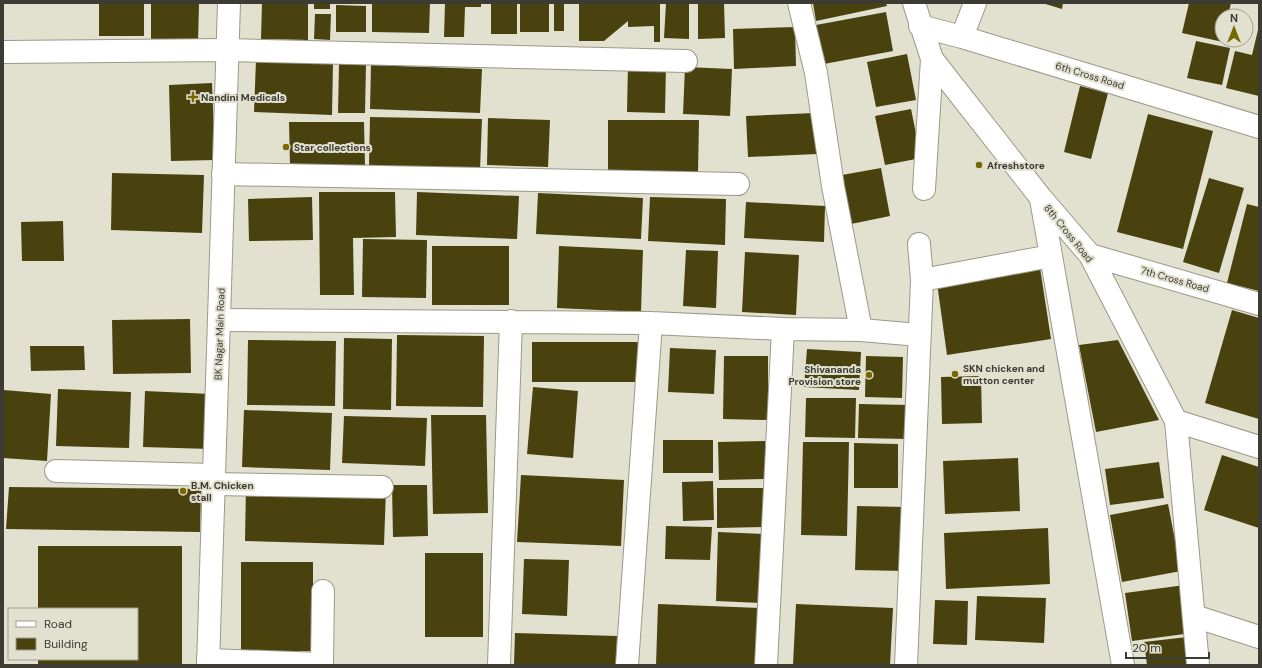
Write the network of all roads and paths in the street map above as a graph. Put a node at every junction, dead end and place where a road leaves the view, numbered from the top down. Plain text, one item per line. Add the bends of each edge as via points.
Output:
1 (229, 3) edge
2 (799, 3) edge
3 (914, 3) edge
4 (975, 3) edge
5 (920, 26) junction
6 (962, 37) junction
7 (227, 50) junction
8 (3, 52) edge
9 (932, 59) junction
10 (686, 61) dead end
11 (1259, 127) edge
12 (224, 174) junction
13 (738, 184) dead end
14 (924, 189) dead end
15 (1041, 198) junction
16 (919, 244) dead end
17 (1090, 255) junction
18 (1051, 256) junction
19 (922, 280) junction
20 (1259, 304) edge
21 (219, 320) junction
22 (511, 321) junction
23 (652, 323) junction
24 (783, 329) junction
25 (861, 330) junction
26 (919, 336) junction
27 (1176, 421) junction
28 (1259, 447) edge
29 (56, 471) dead end
30 (214, 479) junction
31 (382, 487) dead end
32 (323, 592) dead end
33 (1194, 616) junction
34 (1259, 637) edge
35 (208, 662) edge
36 (499, 665) edge
37 (627, 665) edge
38 (766, 665) edge
39 (906, 665) edge
40 (1123, 665) edge
41 (1198, 665) edge

1 - 7 street, BK Nagar Main Road
2 - 25 street via 816,73 833,186
3 - 5 street, 8th Cross Road
4 - 6 street
5 - 6 street, 6th Cross Road
5 - 9 street, 8th Cross Road
6 - 11 street, 6th Cross Road
7 - 8 street
7 - 10 street
7 - 12 street, BK Nagar Main Road
9 - 14 street
9 - 15 street, 8th Cross Road
12 - 13 street
12 - 21 street, BK Nagar Main Road
15 - 17 street, 8th Cross Road
15 - 18 street
16 - 19 street
17 - 20 street, 7th Cross Road
17 - 27 street, 8th Cross Road
18 - 19 street
18 - 40 street
19 - 26 street
21 - 22 street
21 - 30 street, BK Nagar Main Road
22 - 23 street
22 - 36 street
23 - 24 street
23 - 37 street
24 - 25 street
24 - 38 street
25 - 26 street
26 - 39 street
27 - 28 street
27 - 33 street
29 - 30 street
30 - 31 street
30 - 35 street, BK Nagar Main Road
32 - 35 street via 322,664
33 - 34 street
33 - 41 street

